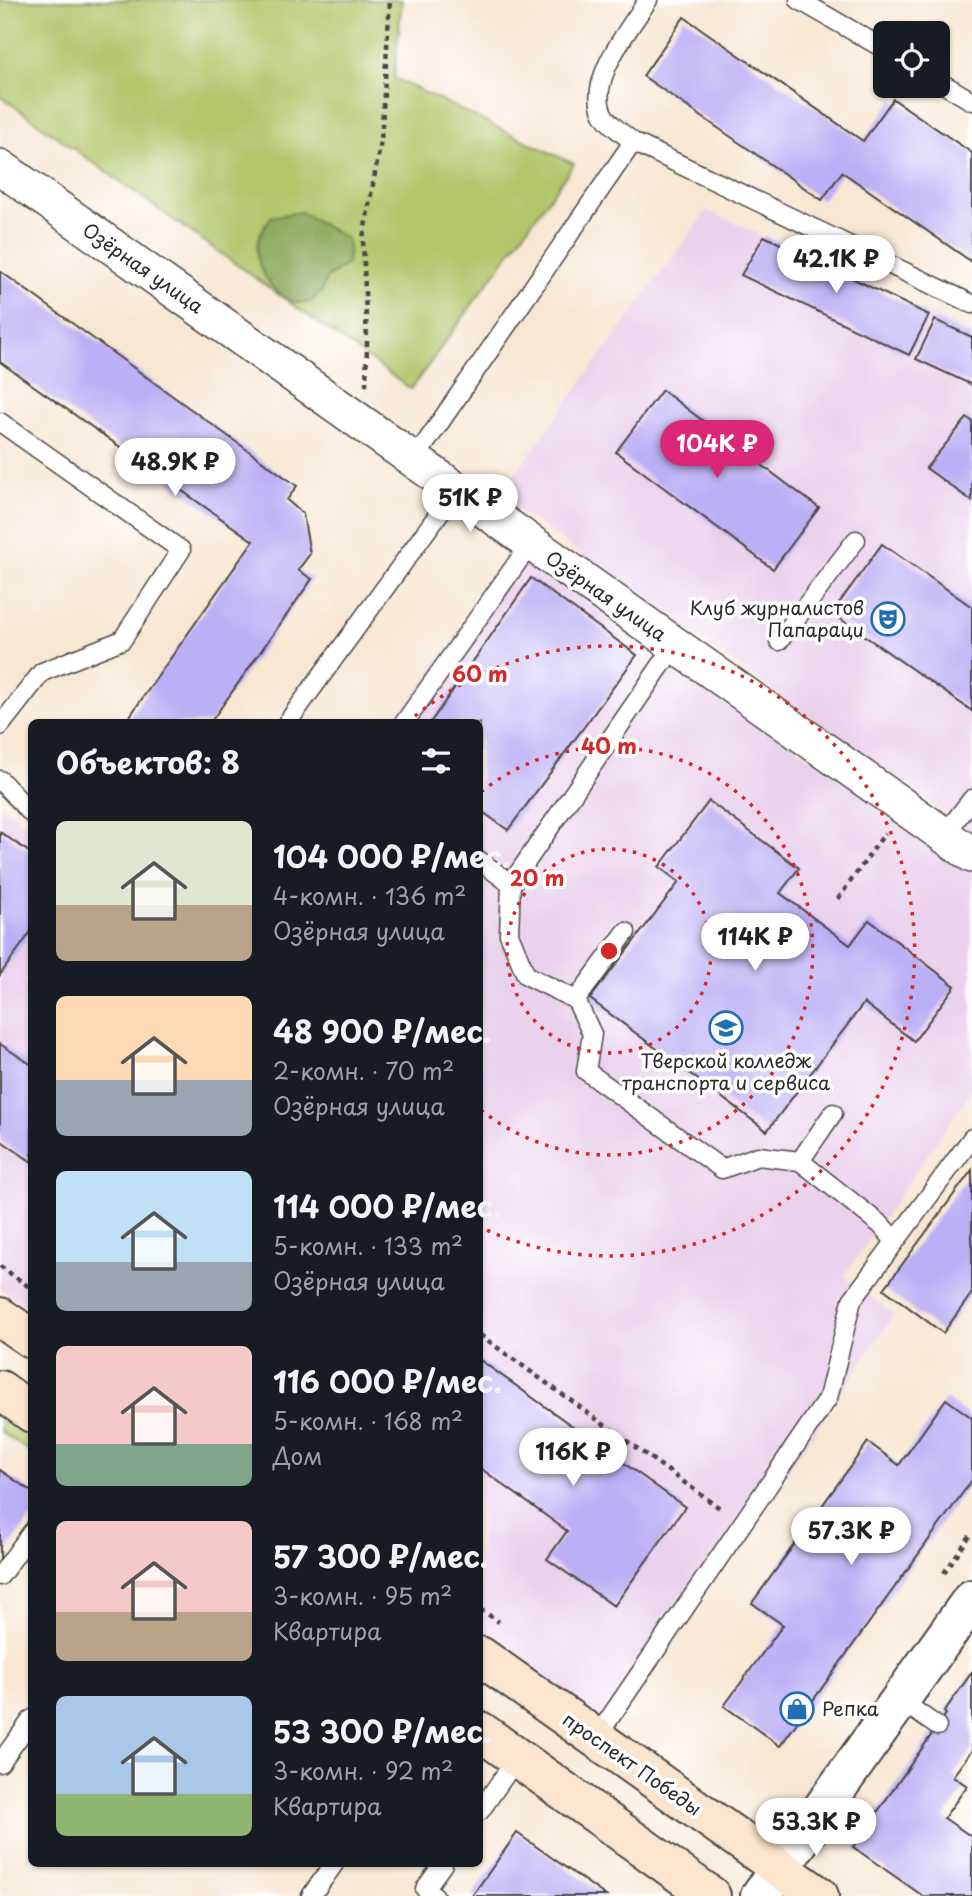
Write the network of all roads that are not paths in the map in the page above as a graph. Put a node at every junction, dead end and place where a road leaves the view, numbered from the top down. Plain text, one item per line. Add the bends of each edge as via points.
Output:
1 (648, 0) edge
2 (799, 0) edge
3 (873, 43) edge
4 (950, 88) edge
5 (972, 101) edge
6 (633, 142) junction
7 (0, 167) edge
8 (972, 304) edge
9 (0, 422) edge
10 (414, 460) junction
11 (456, 490) junction
12 (856, 540) dead end
13 (531, 543) junction
14 (779, 641) dead end
15 (675, 645) junction
16 (290, 719) edge
17 (407, 719) edge
18 (0, 726) edge
19 (0, 780) edge
20 (972, 799) edge
21 (28, 810) edge
22 (958, 845) edge
23 (483, 863) edge
24 (511, 884) junction
25 (626, 932) dead end
26 (576, 1000) junction
27 (833, 1113) dead end
28 (972, 1138) edge
29 (800, 1161) junction
30 (895, 1241) junction
31 (0, 1317) edge
32 (28, 1336) edge
33 (0, 1390) edge
34 (28, 1410) edge
35 (28, 1538) edge
36 (0, 1576) edge
37 (972, 1599) edge
38 (483, 1658) edge
39 (900, 1700) junction
40 (28, 1724) edge
41 (937, 1726) dead end
42 (483, 1733) edge
43 (596, 1738) junction
44 (517, 1758) junction
45 (0, 1763) edge
46 (483, 1807) edge
47 (332, 1867) edge
48 (441, 1867) edge
49 (770, 1882) edge
50 (311, 1896) edge
51 (435, 1896) edge
52 (711, 1896) edge
53 (819, 1896) edge

1 - 6 lane via 604,70 599,95 604,116
2 - 3 lane
4 - 5 lane
6 - 8 lane
6 - 10 lane
7 - 10 street, Озёрная улица
9 - 18 lane via 181,550 122,640 42,672
10 - 11 street, Озёрная улица
11 - 13 street, Озёрная улица
11 - 16 lane
12 - 14 lane
13 - 15 street, Озёрная улица
13 - 17 lane
15 - 22 street, Озёрная улица
15 - 24 lane
19 - 21 lane
20 - 22 lane
23 - 24 lane
24 - 26 lane via 509,934 527,975
25 - 26 lane
26 - 29 lane via 592,1034 586,1071 722,1169 758,1156
27 - 29 lane
28 - 30 lane
29 - 30 lane
30 - 43 lane via 852,1300 828,1398
31 - 32 main road
33 - 34 main road
35 - 36 lane
37 - 39 street
38 - 43 main road, проспект Победы
39 - 41 lane
39 - 49 street
40 - 45 lane
42 - 44 main road
43 - 49 main road, проспект Победы
44 - 46 lane
44 - 52 main road
47 - 50 lane
48 - 51 lane via 425,1889
49 - 53 main road, проспект Победы

